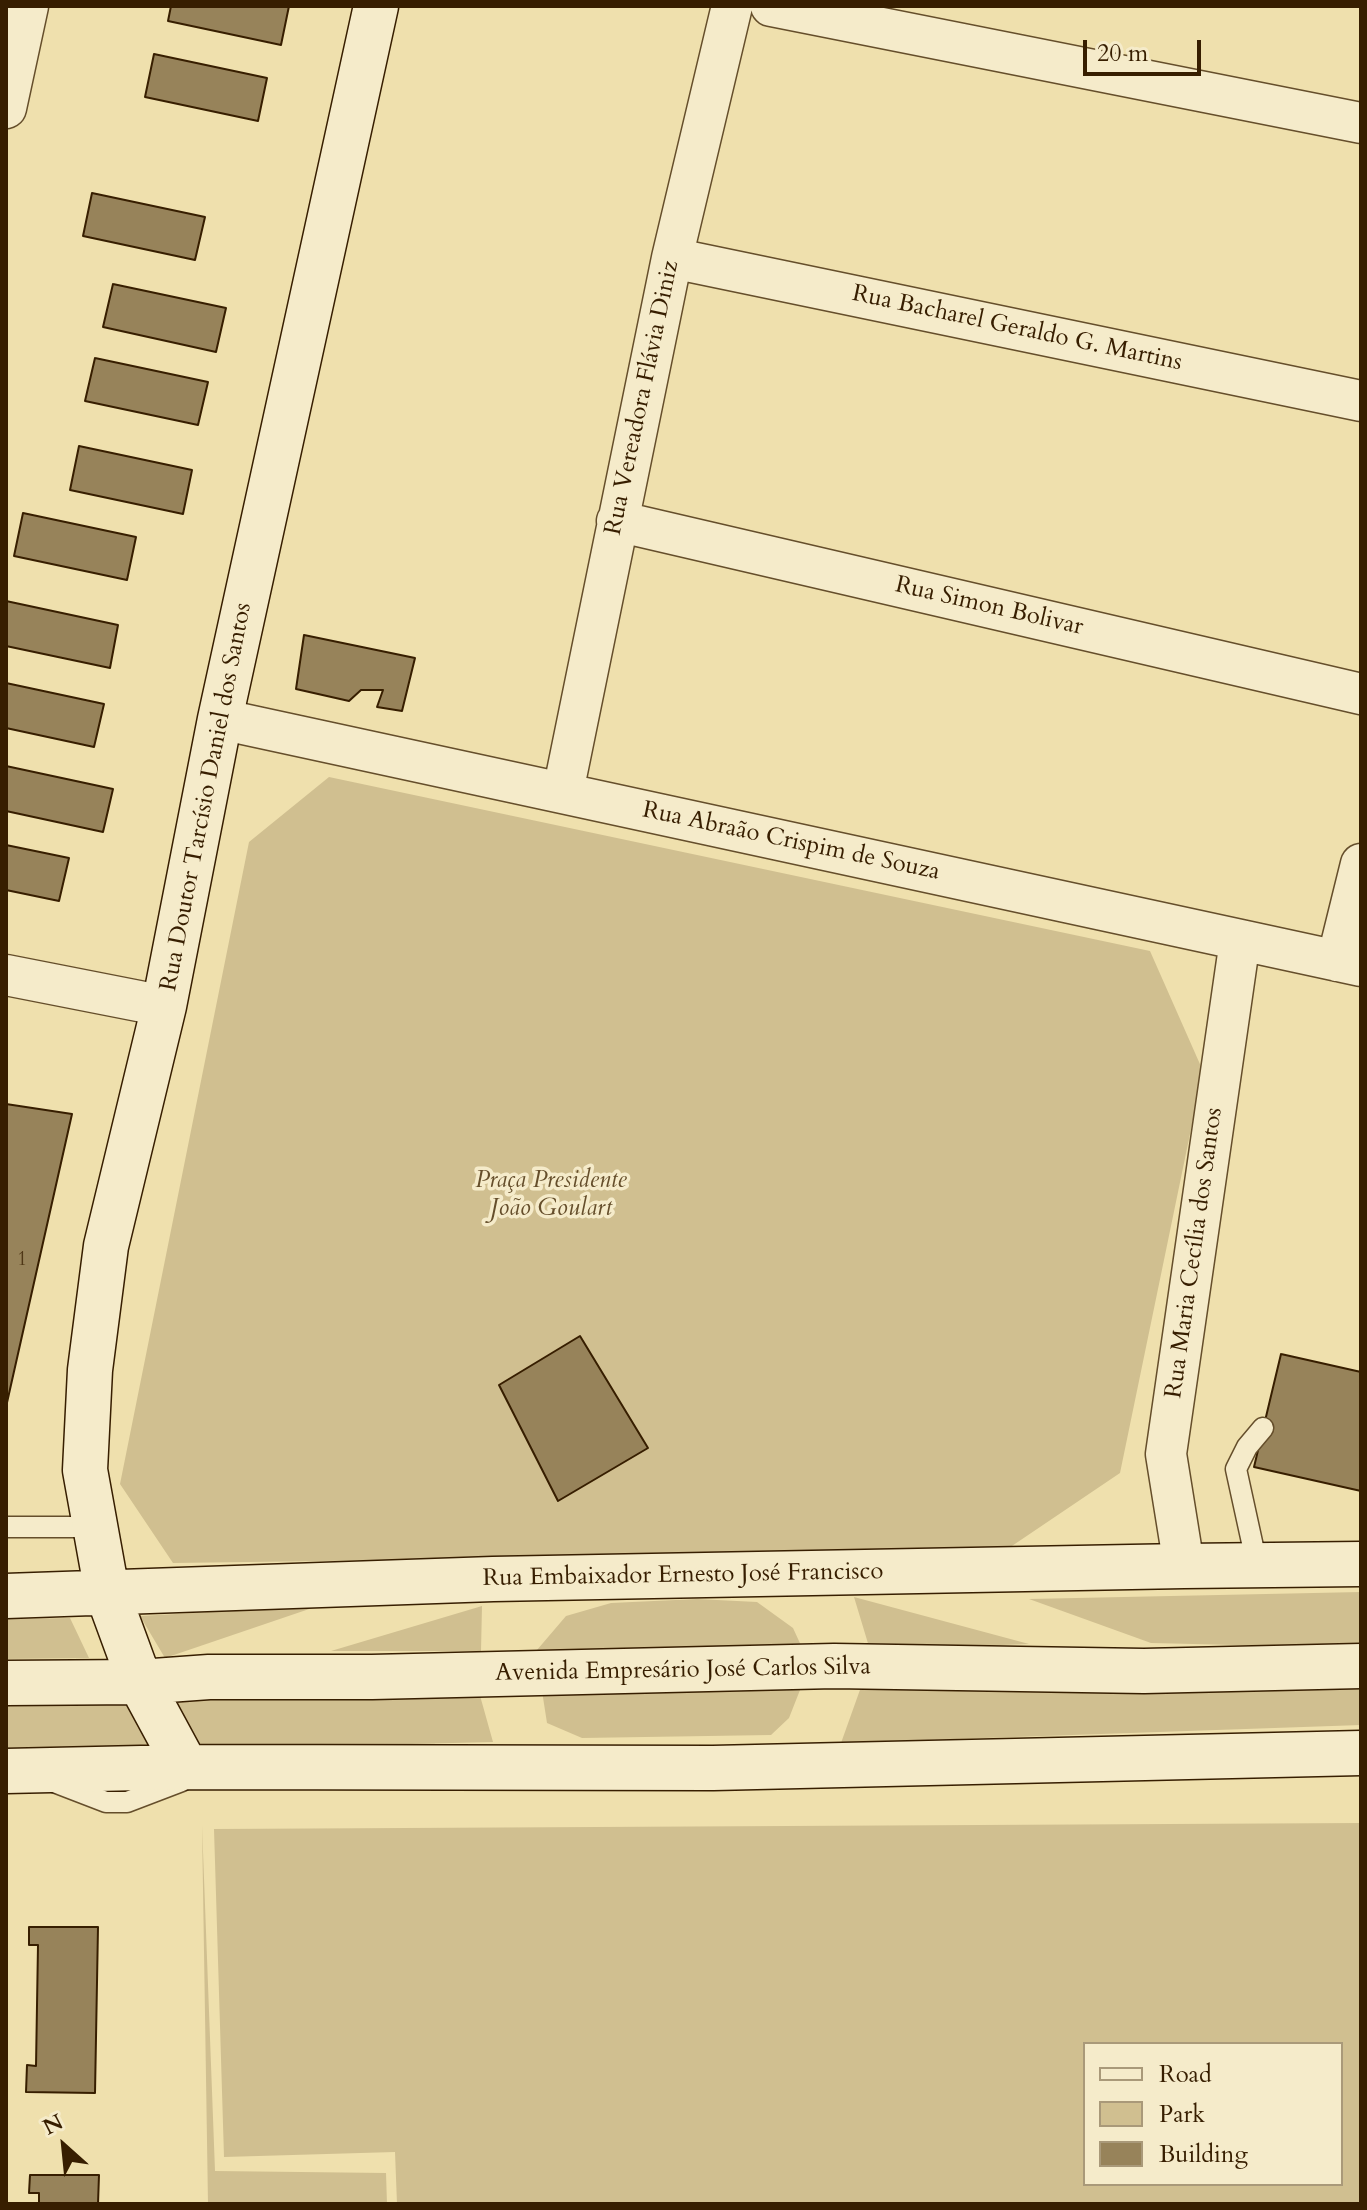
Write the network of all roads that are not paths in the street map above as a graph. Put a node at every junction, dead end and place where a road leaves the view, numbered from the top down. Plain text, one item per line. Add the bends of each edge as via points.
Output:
1 (28, 6) edge
2 (376, 6) edge
3 (732, 6) edge
4 (771, 6) edge
5 (6, 108) edge
6 (1361, 123) edge
7 (672, 258) junction
8 (1361, 401) edge
9 (617, 521) junction
10 (1361, 694) edge
11 (220, 719) junction
12 (563, 792) junction
13 (1361, 864) edge
14 (1240, 940) junction
15 (1349, 964) edge
16 (6, 975) edge
17 (164, 1006) junction
18 (1263, 1428) dead end
19 (6, 1527) edge
20 (96, 1527) junction
21 (1361, 1564) edge
22 (1257, 1565) junction
23 (1184, 1566) junction
24 (107, 1592) junction
25 (6, 1596) edge
26 (1361, 1666) edge
27 (140, 1682) junction
28 (6, 1683) edge
29 (1361, 1753) edge
30 (202, 1767) junction
31 (15, 1770) edge

1 - 5 street
2 - 11 main road, Rua Doutor Tarcísio Daniel dos Santos
3 - 7 street, Rua Vereadora Flávia Diniz
4 - 6 street
7 - 8 street, Rua Bacharel Geraldo G. Martins
7 - 9 street, Rua Vereadora Flávia Diniz
9 - 10 street, Rua Simon Bolivar
9 - 12 street, Rua Vereadora Flávia Diniz
11 - 12 street, Rua Abraão Crispim de Souza
11 - 17 main road, Rua Doutor Tarcísio Daniel dos Santos
12 - 14 street, Rua Abraão Crispim de Souza
13 - 15 street
14 - 15 street, Rua Abraão Crispim de Souza
14 - 23 street, Rua Maria Cecília dos Santos via 1166,1454
16 - 17 street
17 - 20 main road, Rua Doutor Tarcísio Daniel dos Santos via 106,1246 85,1470
18 - 22 lane via 1236,1469
19 - 20 lane
20 - 24 main road, Rua Doutor Tarcísio Daniel dos Santos
21 - 22 main road, Rua Embaixador Ernesto José Francisco
22 - 23 main road, Rua Embaixador Ernesto José Francisco
23 - 24 main road, Rua Embaixador Ernesto José Francisco
24 - 25 main road, Rua Embaixador Ernesto José Francisco
24 - 27 main road, Rua Doutor Tarcísio Daniel dos Santos
26 - 27 main road, Avenida Empresário José Carlos Silva via 1144,1671 834,1666
27 - 28 main road, Avenida Empresário José Carlos Silva
27 - 30 main road, Rua Doutor Tarcísio Daniel dos Santos
29 - 30 main road via 713,1768
30 - 31 main road
30 - 31 lane via 127,1802 106,1802

